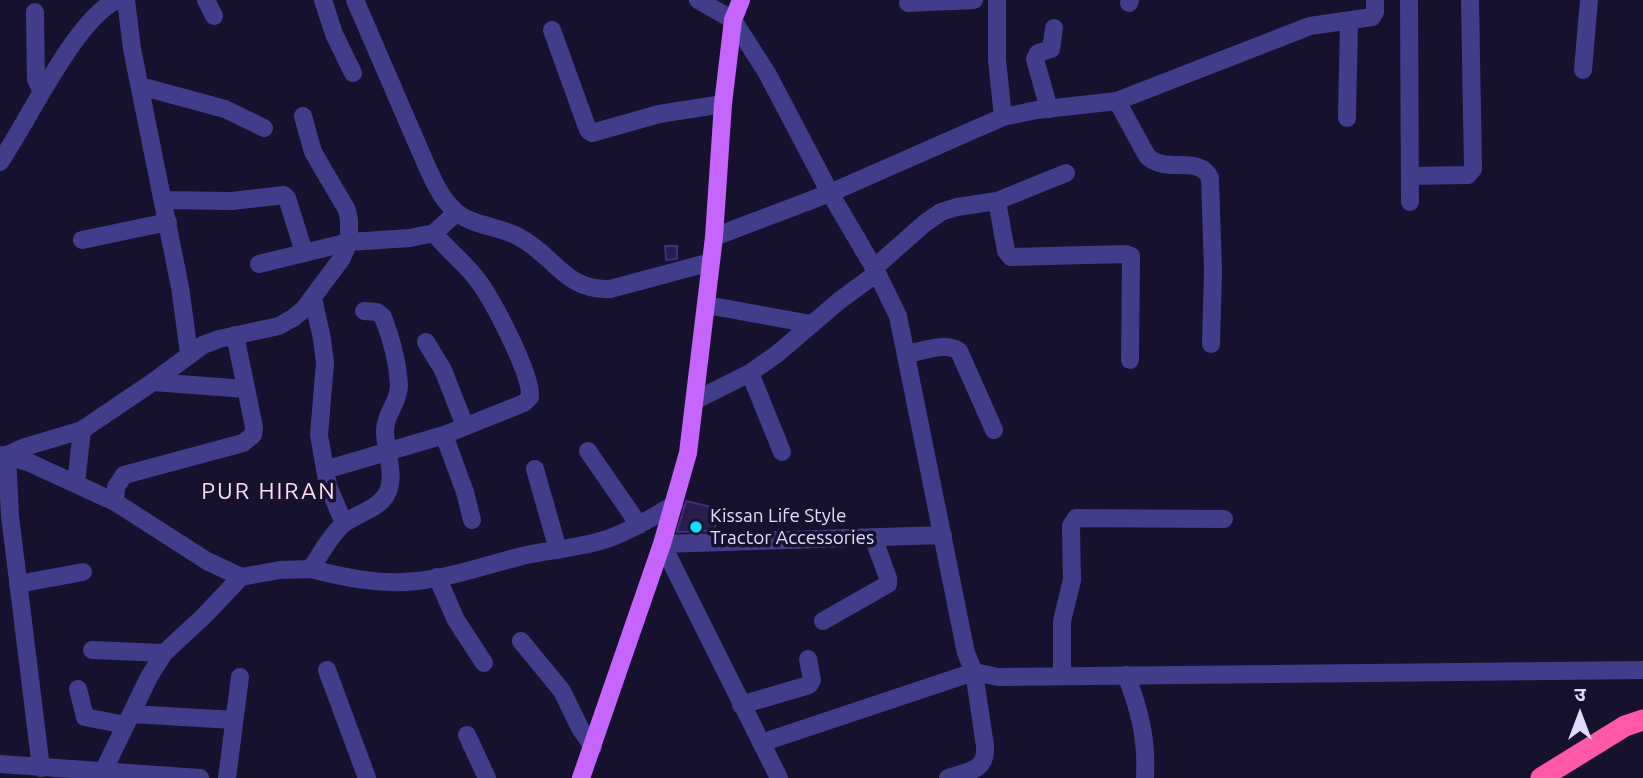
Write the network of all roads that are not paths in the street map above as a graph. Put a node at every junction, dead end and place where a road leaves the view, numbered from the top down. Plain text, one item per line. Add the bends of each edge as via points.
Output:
1 (117, 0) edge
2 (126, 0) edge
3 (323, 0) edge
4 (355, 0) edge
5 (698, 0) edge
6 (741, 0) edge
7 (974, 0) edge
8 (997, 0) edge
9 (1375, 0) edge
10 (1409, 0) edge
11 (1470, 0) edge
12 (1589, 0) edge
13 (908, 3) dead end
14 (94, 6) edge
15 (35, 12) dead end
16 (733, 20) junction
17 (1349, 22) junction
18 (1054, 28) dead end
19 (552, 30) dead end
20 (1583, 70) dead end
21 (352, 73) dead end
22 (140, 86) junction
23 (42, 92) junction
24 (1117, 100) junction
25 (723, 104) junction
26 (1049, 109) junction
27 (303, 116) dead end
28 (1003, 117) junction
29 (1347, 118) dead end
30 (264, 128) dead end
31 (0, 162) edge
32 (1066, 173) dead end
33 (1410, 176) junction
34 (830, 192) junction
35 (164, 200) junction
36 (997, 201) junction
37 (1410, 202) dead end
38 (456, 213) junction
39 (168, 222) junction
40 (434, 233) junction
41 (714, 237) junction
42 (82, 240) dead end
43 (349, 242) junction
44 (304, 252) junction
45 (711, 262) junction
46 (259, 264) dead end
47 (875, 271) junction
48 (313, 298) junction
49 (707, 305) junction
50 (364, 311) dead end
51 (811, 324) junction
52 (235, 335) junction
53 (426, 342) dead end
54 (1211, 344) dead end
55 (189, 353) junction
56 (908, 354) junction
57 (1130, 360) dead end
58 (750, 373) junction
59 (153, 382) junction
60 (246, 389) junction
61 (696, 400) junction
62 (466, 426) junction
63 (82, 430) junction
64 (994, 430) dead end
65 (444, 435) junction
66 (588, 451) dead end
67 (386, 452) junction
68 (782, 452) dead end
69 (4, 455) edge
70 (535, 469) dead end
71 (325, 470) junction
72 (76, 484) junction
73 (116, 502) junction
74 (674, 505) junction
75 (1224, 519) dead end
76 (472, 520) dead end
77 (344, 523) junction
78 (639, 524) junction
79 (943, 535) junction
80 (873, 537) junction
81 (662, 544) junction
82 (558, 550) junction
83 (311, 569) junction
84 (83, 572) dead end
85 (241, 577) junction
86 (437, 577) junction
87 (18, 584) junction
88 (823, 621) dead end
89 (521, 641) dead end
90 (92, 650) dead end
91 (164, 653) junction
92 (808, 659) dead end
93 (484, 663) dead end
94 (327, 670) dead end
95 (1643, 670) edge
96 (974, 673) junction
97 (1126, 675) junction
98 (1062, 676) junction
99 (240, 677) dead end
100 (78, 689) dead end
101 (741, 705) junction
102 (128, 719) junction
103 (234, 720) junction
104 (1643, 720) edge
105 (467, 735) dead end
106 (761, 743) junction
107 (593, 747) junction
108 (0, 764) edge
109 (41, 768) junction
110 (102, 775) edge
111 (152, 777) edge
112 (200, 778) edge
113 (227, 778) edge
114 (367, 778) edge
115 (487, 778) edge
116 (581, 778) edge
117 (779, 778) edge
118 (948, 778) edge
119 (1145, 778) edge
120 (1541, 778) edge

1 - 14 street
2 - 22 street
3 - 21 street
4 - 38 street via 440,194
5 - 16 street
6 - 16 main road
7 - 13 street
8 - 28 street
9 - 17 street via 1372,17
10 - 33 street
11 - 33 street via 1473,169 1468,174
12 - 20 street
14 - 23 street
15 - 23 street via 36,79
16 - 25 main road
16 - 34 street via 767,73
17 - 24 street via 1310,26
17 - 29 street
18 - 26 street via 1051,49 1035,59
19 - 25 street via 592,133 659,114
22 - 30 street via 225,109
22 - 35 street
23 - 31 street
24 - 26 street
24 - 54 street via 1154,163 1200,166 1210,178
25 - 41 main road
26 - 28 street
27 - 43 street via 313,152 347,210
28 - 34 street
32 - 36 street
33 - 37 street
34 - 41 street
34 - 47 street
35 - 39 street
35 - 44 street via 232,201 284,195
36 - 47 street via 941,212
36 - 57 street via 1011,257 1131,256
38 - 40 street
38 - 45 street via 519,236 578,285 593,290
39 - 42 street
39 - 55 street
40 - 43 street
40 - 62 street via 478,280 531,389 524,402
41 - 45 main road
43 - 44 street
43 - 48 street
44 - 46 street
45 - 49 main road
47 - 51 street
47 - 56 street via 898,316
48 - 52 street via 279,326
48 - 71 street via 324,362 319,435
49 - 51 street
49 - 61 main road
50 - 67 street via 383,317 399,388 386,422
51 - 58 street
52 - 55 street
52 - 60 street
53 - 62 street
55 - 59 street
56 - 64 street via 945,347 959,351
56 - 79 street
58 - 61 street
58 - 68 street
59 - 60 street
59 - 63 street
60 - 73 street via 254,427 249,440 124,475 116,487
61 - 74 main road
62 - 65 street
63 - 69 street
63 - 72 street
65 - 67 street
65 - 76 street
66 - 78 street
67 - 71 street
67 - 77 street via 391,482 388,493
69 - 72 street
69 - 87 street
70 - 82 street
71 - 77 street
72 - 73 street
73 - 85 street via 206,561
74 - 78 street
74 - 81 main road
75 - 98 street via 1094,517 1072,521 1072,580 1062,621
77 - 83 street
78 - 82 street via 607,539
79 - 80 street
79 - 96 street
80 - 81 street
80 - 88 street via 888,584
81 - 101 street
81 - 107 main road
82 - 86 street
83 - 85 street
83 - 86 street via 379,582
84 - 87 street
85 - 91 street
86 - 93 street via 456,620
87 - 109 street
89 - 107 street via 562,691
90 - 91 street
91 - 102 street
92 - 101 street via 809,685
94 - 114 street
95 - 97 street
96 - 98 street
96 - 106 street
96 - 118 street via 986,758 981,766
97 - 98 street
97 - 119 street via 1143,722
99 - 103 street
100 - 102 street via 85,717
101 - 106 street
102 - 103 street
102 - 110 street
103 - 113 street
104 - 120 highway via 1625,726
105 - 115 street
106 - 117 street
107 - 116 main road
108 - 109 street
109 - 110 street
110 - 111 street
111 - 112 street

